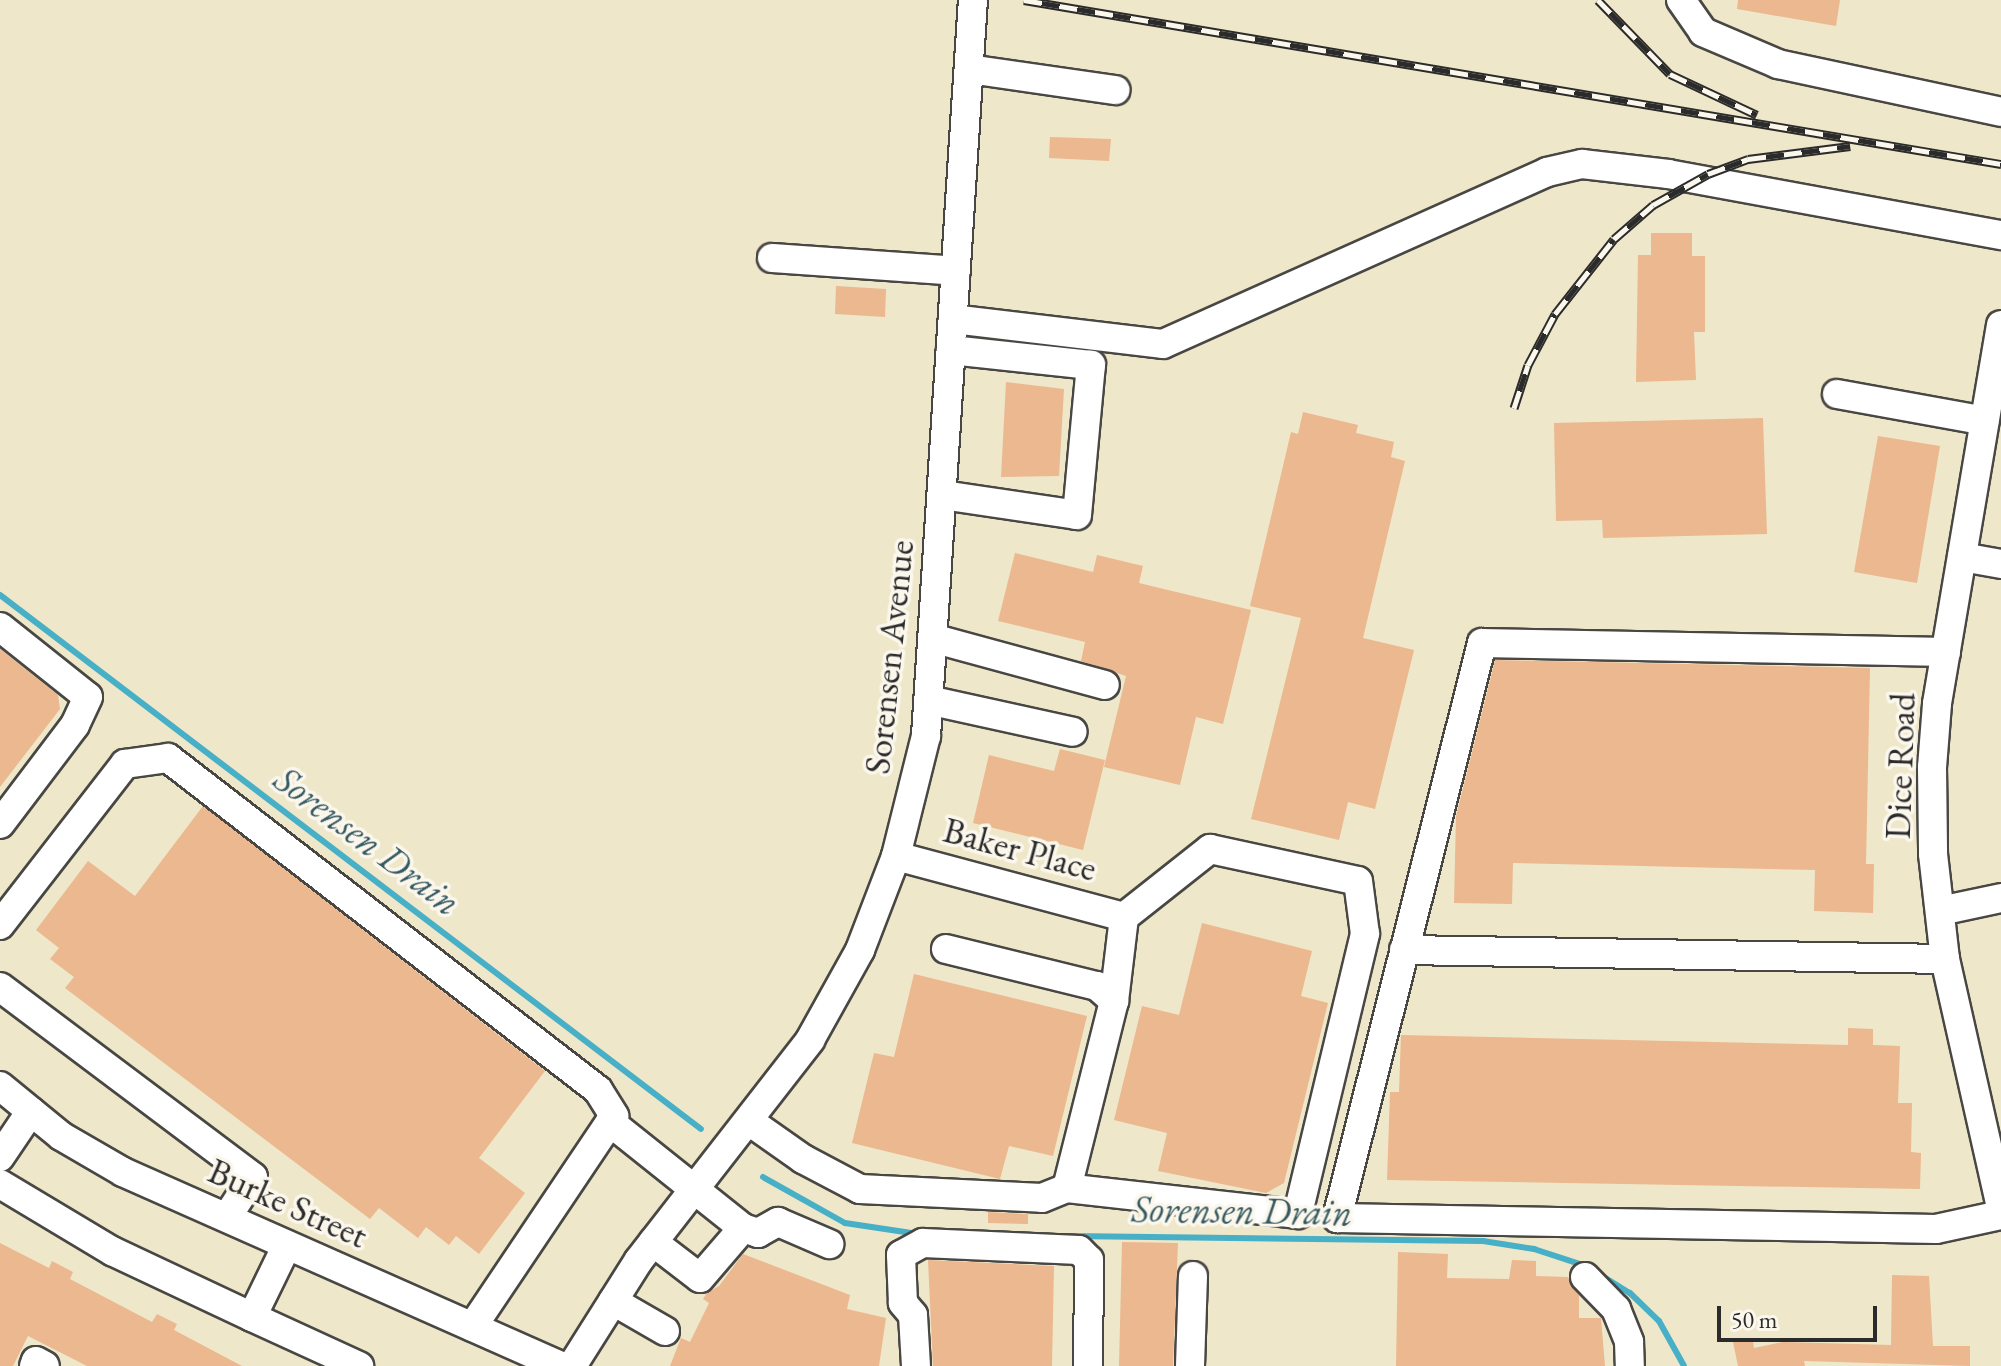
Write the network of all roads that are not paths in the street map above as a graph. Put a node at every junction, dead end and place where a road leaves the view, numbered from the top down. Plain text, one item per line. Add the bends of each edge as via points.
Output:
1 (973, 0) edge
2 (1681, 0) edge
3 (969, 69) junction
4 (1115, 90) dead end
5 (2001, 112) edge
6 (2001, 235) edge
7 (772, 258) dead end
8 (956, 271) junction
9 (953, 319) junction
10 (2000, 336) edge
11 (951, 350) junction
12 (1837, 394) dead end
13 (1985, 421) junction
14 (942, 495) junction
15 (1962, 557) junction
16 (2001, 564) edge
17 (0, 627) edge
18 (932, 638) junction
19 (1946, 652) junction
20 (1105, 685) dead end
21 (928, 700) junction
22 (1073, 732) dead end
23 (0, 824) edge
24 (896, 856) junction
25 (2001, 898) edge
26 (1940, 911) junction
27 (1124, 917) junction
28 (0, 925) edge
29 (946, 949) dead end
30 (1404, 950) junction
31 (1945, 959) junction
32 (0, 987) edge
33 (1114, 1001) junction
34 (0, 1086) edge
35 (31, 1111) junction
36 (749, 1121) junction
37 (610, 1122) junction
38 (0, 1157) edge
39 (0, 1184) edge
40 (697, 1188) junction
41 (1067, 1188) junction
42 (2001, 1208) edge
43 (2001, 1215) edge
44 (227, 1217) junction
45 (743, 1228) junction
46 (653, 1242) junction
47 (829, 1244) dead end
48 (287, 1245) junction
49 (1193, 1276) dead end
50 (1585, 1277) dead end
51 (613, 1301) junction
52 (252, 1317) junction
53 (472, 1327) junction
54 (665, 1331) dead end
55 (34, 1366) edge
56 (45, 1366) edge
57 (359, 1366) edge
58 (560, 1366) edge
59 (572, 1366) edge
60 (916, 1366) edge
61 (1088, 1366) edge
62 (1190, 1366) edge
63 (1630, 1366) edge

1 - 3 street, Sorensen Avenue
2 - 5 street via 1703,32 1778,64
3 - 4 street
3 - 8 street, Sorensen Avenue
6 - 9 street via 1668,174 1582,164 1547,172 1163,344
7 - 8 street
8 - 9 street, Sorensen Avenue
9 - 11 street, Sorensen Avenue
10 - 13 street, Dice Road
11 - 14 street, Sorensen Avenue
11 - 14 street via 1091,365 1077,515
12 - 13 street
13 - 15 street, Dice Road
14 - 18 street, Sorensen Avenue
15 - 16 street
15 - 19 street, Dice Road
17 - 23 street via 88,697 75,725
18 - 20 street
18 - 21 street, Sorensen Avenue
19 - 26 street, Dice Road via 1932,767
19 - 30 street via 1482,643
21 - 22 street
21 - 24 street, Sorensen Avenue via 917,784
24 - 27 street, Baker Place
24 - 36 street, Sorensen Avenue via 860,950 810,1040
25 - 26 street
26 - 31 street, Dice Road
27 - 33 street
27 - 41 street via 1210,849 1358,881 1365,934 1298,1214
28 - 37 street via 125,764 168,758 598,1090 614,1116
29 - 33 street via 1097,986
30 - 31 street
30 - 43 street via 1337,1218 1936,1229
31 - 42 street, Dice Road
32 - 44 street via 253,1177
33 - 41 street
34 - 35 street, Burke Street
35 - 38 street
35 - 44 street, Burke Street via 123,1172
36 - 40 street, Sorensen Avenue
36 - 41 street via 803,1159 860,1189 1042,1198
37 - 40 street
37 - 53 street
39 - 52 street via 112,1251
40 - 45 street
40 - 46 street, Sorensen Avenue
44 - 48 street, Burke Street
45 - 46 street via 700,1278
45 - 47 street via 758,1233 778,1222
46 - 51 street, Sorensen Avenue
48 - 52 street
48 - 53 street, Burke Street
49 - 62 street
50 - 63 street via 1616,1309 1629,1342
51 - 54 street
51 - 59 street, Sorensen Avenue
52 - 57 street
53 - 58 street, Burke Street
55 - 56 street via 36,1361
60 - 61 street via 913,1315 903,1303 901,1255 923,1243 1079,1250 1089,1260

